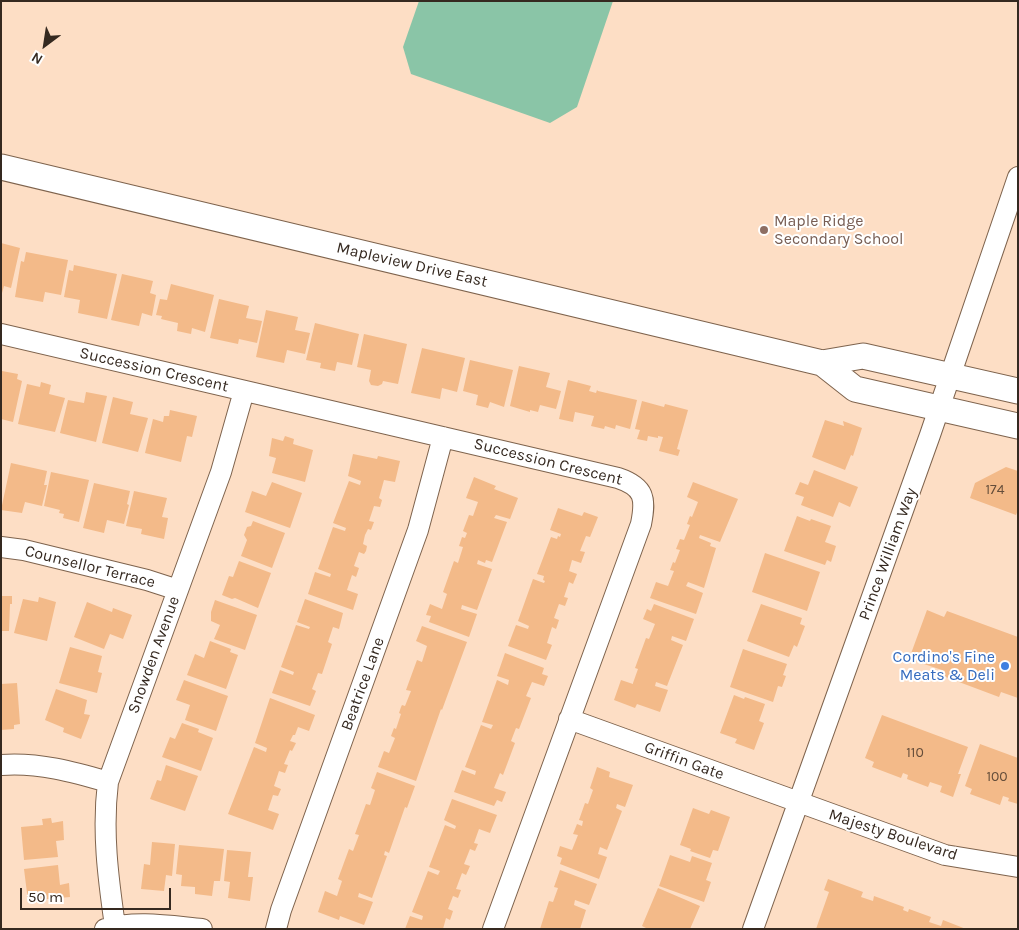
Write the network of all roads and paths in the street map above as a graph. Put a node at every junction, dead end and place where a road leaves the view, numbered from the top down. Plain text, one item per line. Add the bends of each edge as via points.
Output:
1 (1, 167) edge
2 (1018, 177) edge
3 (1, 334) edge
4 (822, 363) junction
5 (950, 376) junction
6 (244, 391) junction
7 (1018, 391) edge
8 (939, 408) junction
9 (1018, 426) edge
10 (443, 437) junction
11 (1, 547) edge
12 (178, 590) junction
13 (569, 719) junction
14 (1, 765) edge
15 (108, 782) junction
16 (799, 803) junction
17 (1018, 867) edge
18 (110, 927) edge
19 (202, 929) edge
20 (276, 929) edge
21 (494, 929) edge
22 (753, 929) edge

1 - 4 main road, Mapleview Drive East
2 - 5 street, Prince William Way
3 - 6 street, Succession Crescent
4 - 5 main road, Mapleview Drive East via 863,356
4 - 8 main road, Mapleview Drive East via 855,389
5 - 7 main road, Mapleview Drive East
5 - 8 street, Prince William Way
6 - 10 street, Succession Crescent
6 - 12 street, Snowden Avenue via 221,472
8 - 9 main road, Mapleview Drive East
8 - 16 street, Prince William Way
10 - 13 street, Succession Crescent via 618,478 629,482 643,497 640,524
10 - 20 street, Beatrice Lane via 418,530
11 - 12 street, Counsellor Terrace via 24,550
12 - 15 street, Snowden Avenue
13 - 16 street, Griffin Gate
13 - 21 street, Succession Crescent
14 - 15 street via 46,767
15 - 18 street, Snowden Avenue via 105,846
16 - 17 street, Majesty Boulevard via 945,855
16 - 22 street, Prince William Way
18 - 19 street via 140,924

